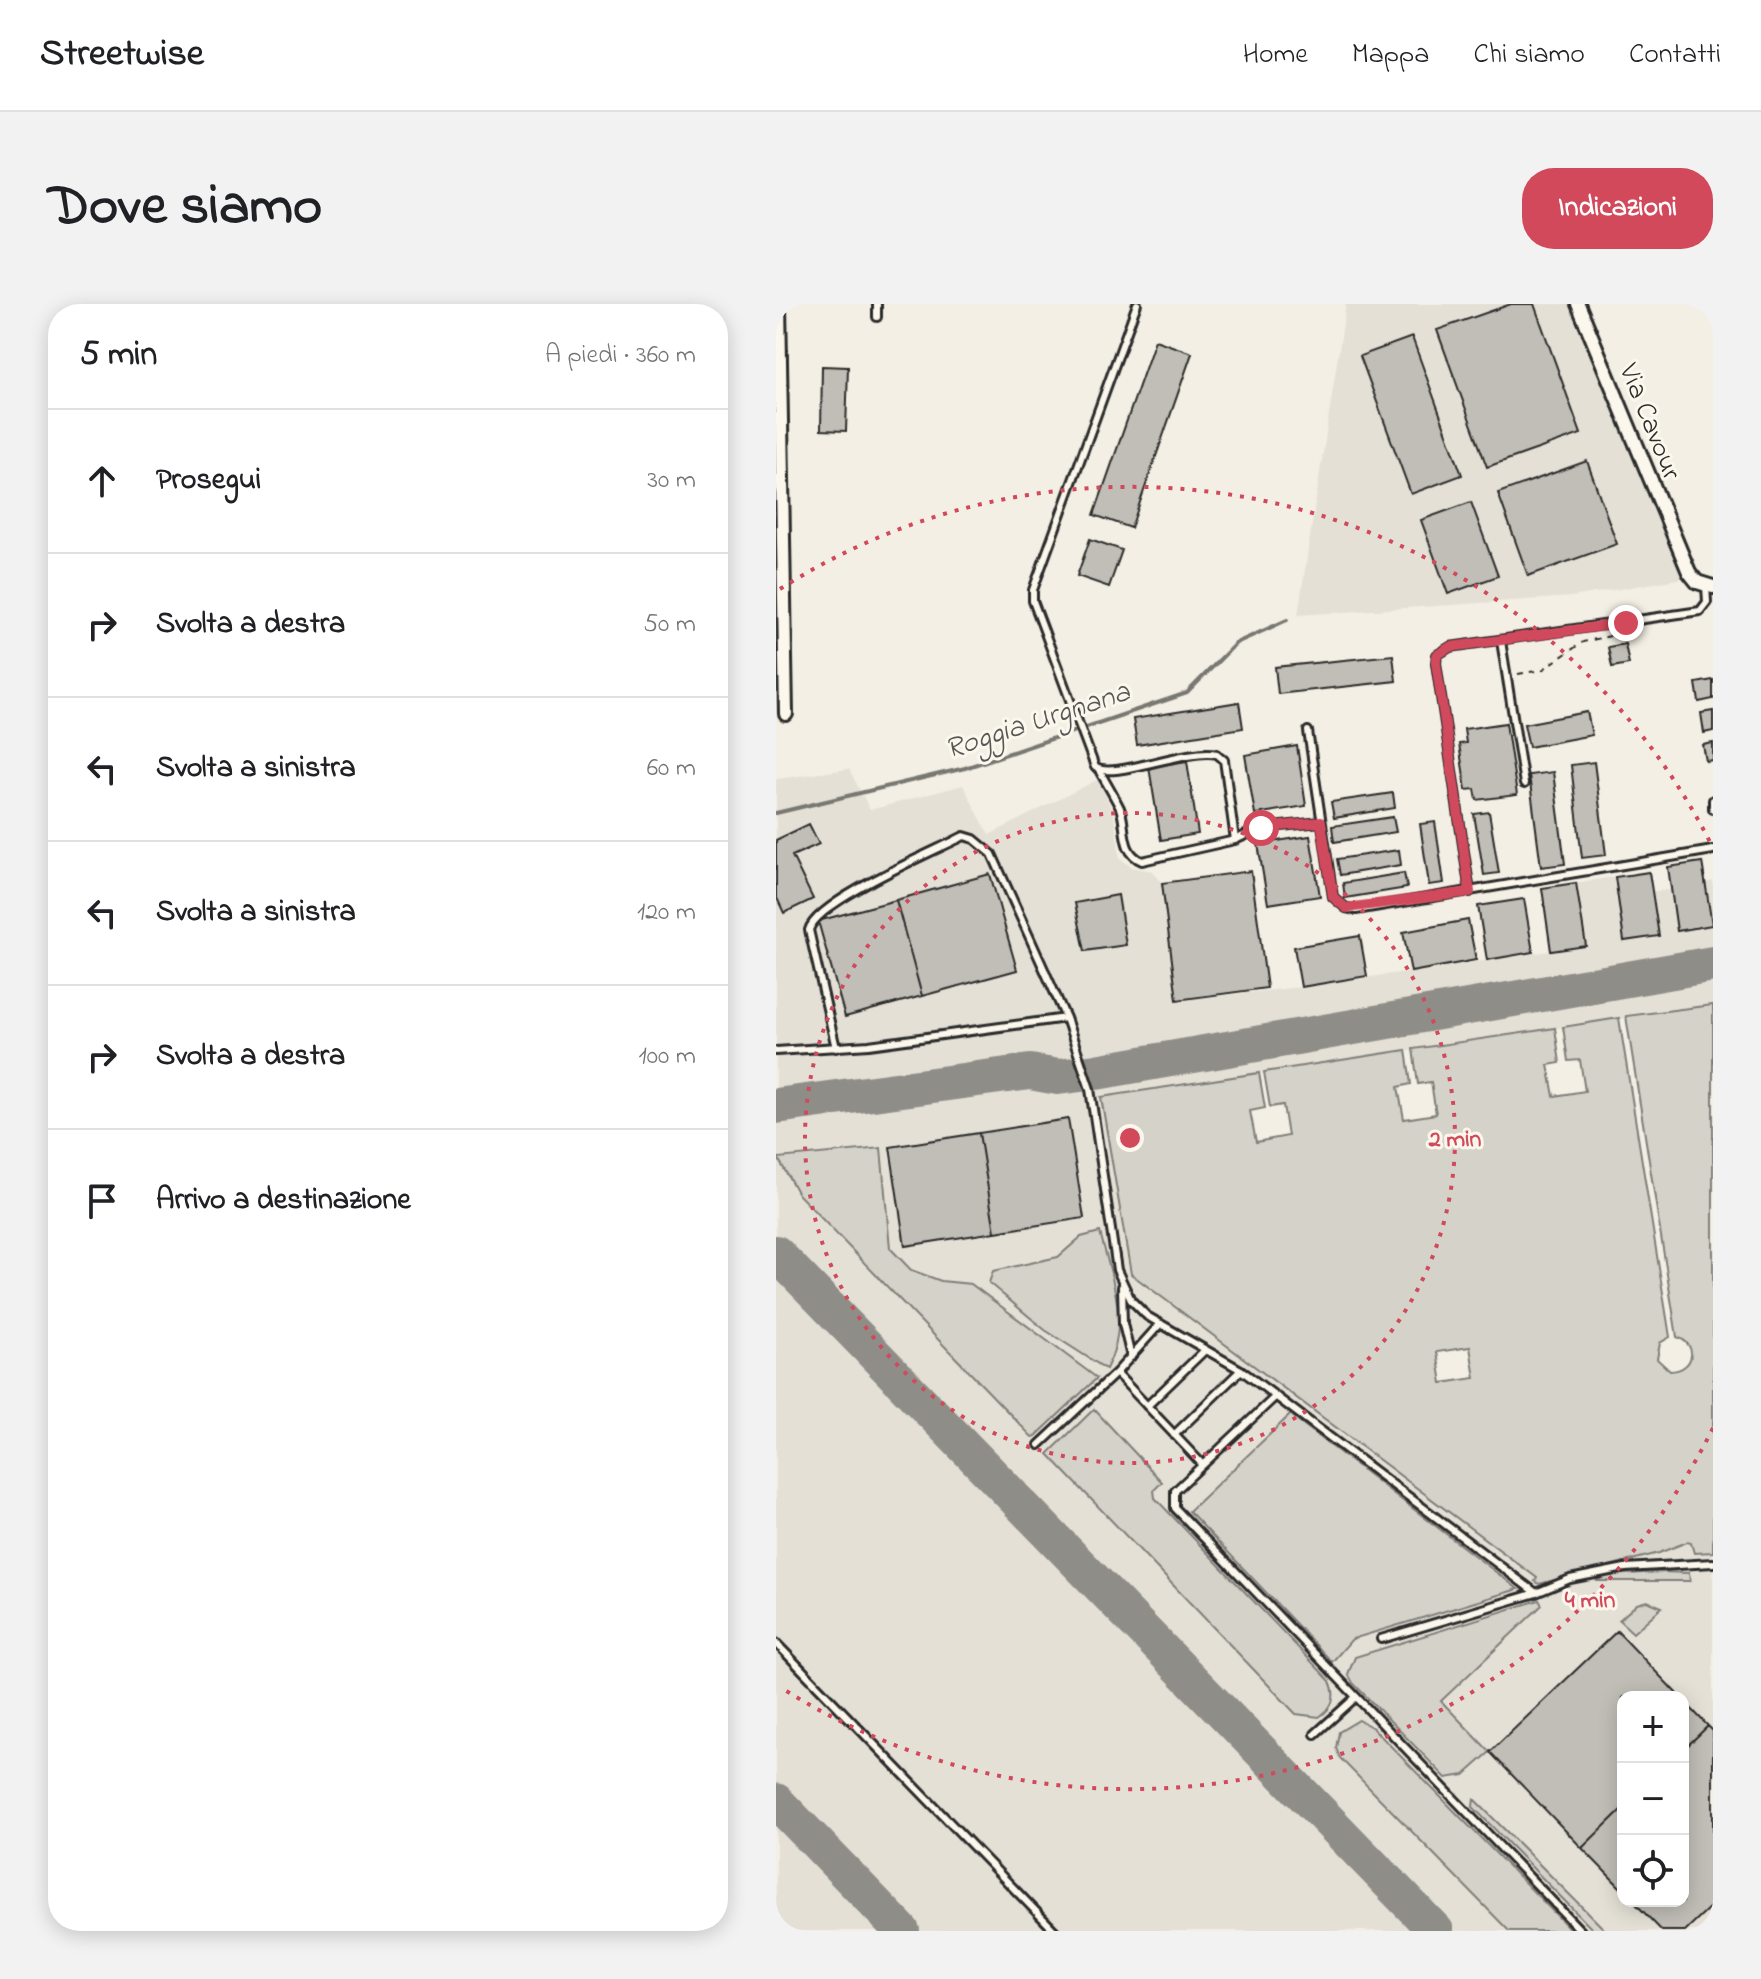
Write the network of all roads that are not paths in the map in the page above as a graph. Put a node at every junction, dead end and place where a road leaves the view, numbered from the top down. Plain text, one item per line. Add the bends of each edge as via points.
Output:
1 (779, 304) edge
2 (877, 304) edge
3 (1137, 304) edge
4 (1578, 304) edge
5 (877, 317) dead end
6 (779, 473) edge
7 (780, 511) edge
8 (1710, 586) edge
9 (1501, 641) junction
10 (786, 714) dead end
11 (1308, 731) dead end
12 (1100, 772) junction
13 (1524, 784) dead end
14 (1713, 800) edge
15 (1713, 809) edge
16 (1321, 822) junction
17 (1235, 840) junction
18 (1713, 850) edge
19 (1470, 892) junction
20 (1066, 1018) junction
21 (836, 1048) junction
22 (776, 1051) edge
23 (1122, 1287) junction
24 (1160, 1324) junction
25 (1205, 1350) junction
26 (1131, 1357) junction
27 (1241, 1370) junction
28 (1116, 1373) junction
29 (1276, 1396) junction
30 (1147, 1406) junction
31 (1174, 1435) junction
32 (1039, 1445) dead end
33 (1202, 1464) junction
34 (1713, 1563) edge
35 (1536, 1593) junction
36 (1381, 1639) dead end
37 (776, 1643) edge
38 (1355, 1698) junction
39 (1315, 1734) dead end
40 (1055, 1931) edge
41 (1581, 1931) edge

1 - 6 street
2 - 5 lane
3 - 12 lane via 1033,590 1080,732
4 - 8 street, Via Cavour via 1680,553 1689,572
6 - 7 street
7 - 10 street
8 - 9 lane via 1703,610
9 - 13 lane
9 - 19 lane via 1450,647 1437,655 1436,663
11 - 16 lane
12 - 17 lane via 1121,810 1134,858 1142,861
12 - 17 lane via 1193,753 1217,754 1224,760
14 - 15 lane
16 - 17 lane via 1261,828
16 - 19 lane via 1333,897 1346,908
18 - 19 lane
20 - 21 lane
20 - 21 lane via 992,854 964,836 814,917 809,930
20 - 23 lane via 1090,1089
21 - 22 lane
23 - 24 lane
23 - 26 lane
24 - 25 lane
24 - 26 lane
25 - 27 lane
25 - 30 lane
26 - 28 lane
27 - 29 lane
27 - 31 lane
28 - 30 lane
28 - 32 lane
29 - 33 lane
29 - 35 lane
30 - 31 lane
31 - 33 lane
33 - 38 lane via 1175,1491 1175,1508
34 - 35 lane via 1625,1568 1570,1579
35 - 36 lane
37 - 40 lane
38 - 39 lane
38 - 41 lane

